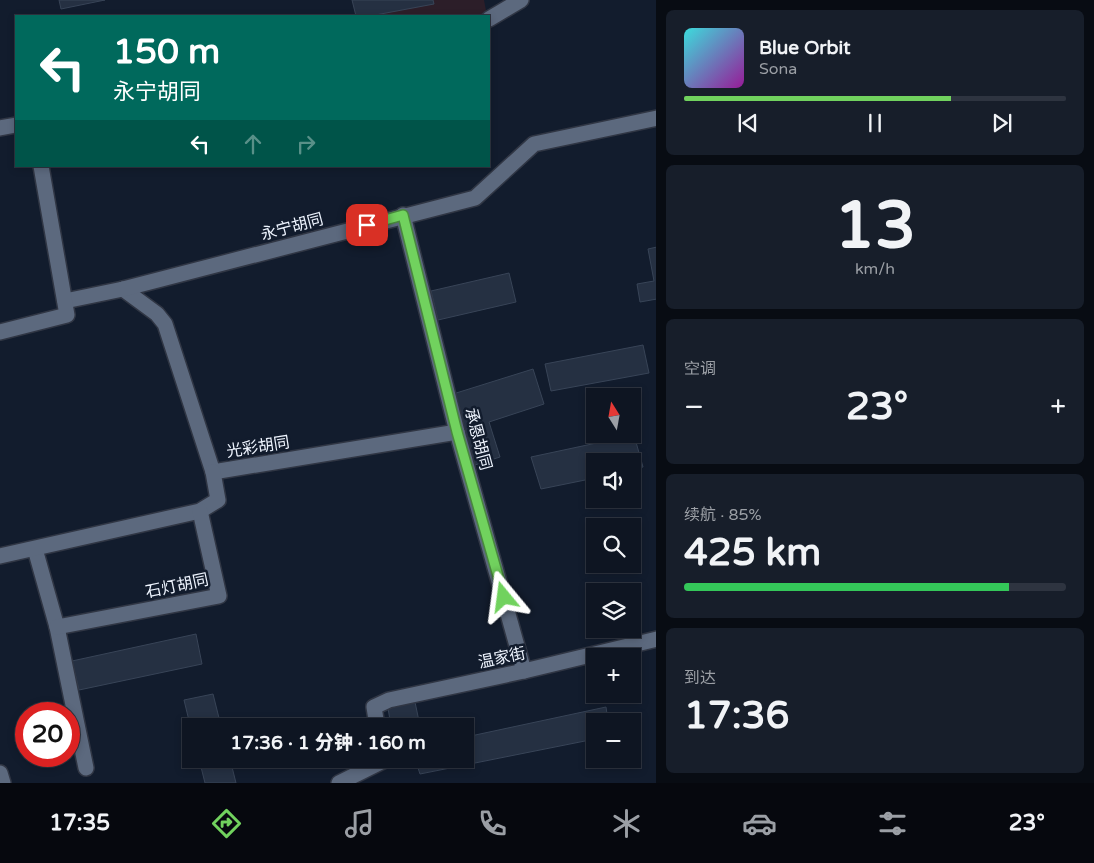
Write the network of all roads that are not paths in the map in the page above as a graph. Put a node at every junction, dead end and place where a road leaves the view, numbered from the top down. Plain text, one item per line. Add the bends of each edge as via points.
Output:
1 (521, 0) edge
2 (490, 18) edge
3 (656, 118) edge
4 (15, 125) edge
5 (0, 128) edge
6 (41, 167) edge
7 (403, 215) junction
8 (123, 290) junction
9 (66, 308) junction
10 (0, 332) edge
11 (457, 432) junction
12 (213, 472) junction
13 (200, 510) junction
14 (35, 549) junction
15 (0, 556) edge
16 (57, 627) junction
17 (656, 639) edge
18 (524, 671) junction
19 (376, 718) edge
20 (86, 768) dead end
21 (369, 768) edge
22 (0, 773) edge
23 (3, 783) edge
24 (339, 783) edge

1 - 2 street
3 - 7 street, 永宁胡同 via 534,144 475,198
4 - 5 street
6 - 9 street
7 - 8 street, 永宁胡同
7 - 11 street, 承恩胡同
8 - 9 street, 永宁胡同
8 - 12 street, 光彩胡同 via 157,314 165,324
9 - 10 street, 永宁胡同
11 - 12 street, 光彩胡同
11 - 18 street, 承恩胡同
12 - 13 street via 218,500
13 - 14 street
13 - 16 street, 石灯胡同 via 219,596
14 - 15 street
14 - 16 street
16 - 20 street
17 - 18 street, 温家街
18 - 19 street, 温家街 via 389,700 374,707
21 - 24 street
22 - 23 street

